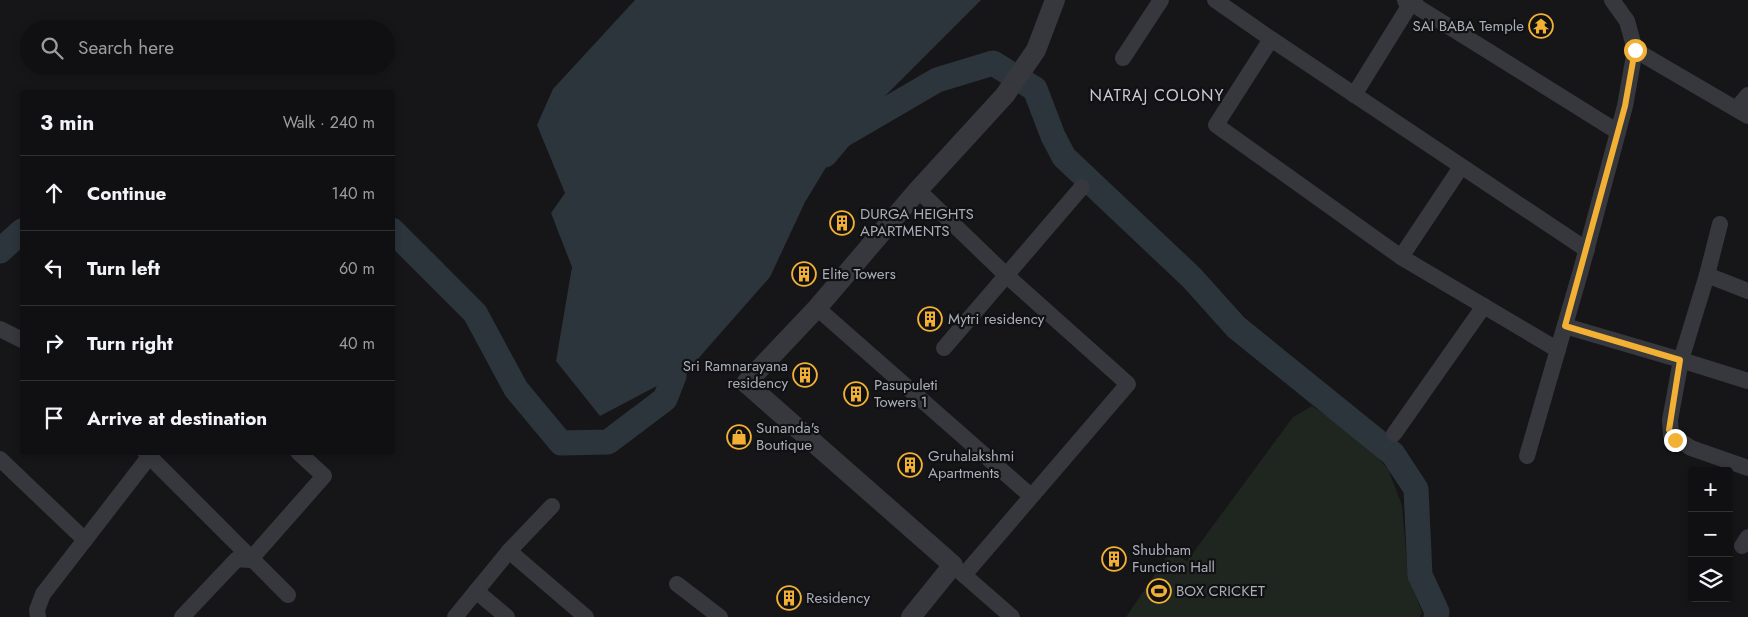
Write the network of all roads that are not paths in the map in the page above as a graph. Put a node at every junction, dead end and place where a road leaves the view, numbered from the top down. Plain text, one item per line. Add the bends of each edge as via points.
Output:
1 (1055, 0) edge
2 (1160, 0) edge
3 (1215, 0) edge
4 (1612, 0) edge
5 (1411, 1) edge
6 (1271, 39) junction
7 (1635, 50) junction
8 (1123, 58) dead end
9 (1748, 94) edge
10 (1354, 95) junction
11 (1743, 112) edge
12 (1618, 132) junction
13 (1461, 167) junction
14 (1082, 187) dead end
15 (918, 190) junction
16 (1720, 224) dead end
17 (1587, 250) junction
18 (1401, 257) junction
19 (1707, 275) junction
20 (1007, 276) junction
21 (1748, 291) edge
22 (1484, 306) junction
23 (816, 308) junction
24 (1565, 326) junction
25 (0, 329) edge
26 (20, 337) edge
27 (944, 348) dead end
28 (1558, 350) junction
29 (1680, 360) junction
30 (1748, 381) edge
31 (1394, 434) dead end
32 (147, 455) edge
33 (301, 455) edge
34 (1527, 456) dead end
35 (0, 460) edge
36 (1748, 468) edge
37 (1031, 496) junction
38 (552, 506) dead end
39 (85, 540) junction
40 (509, 551) junction
41 (250, 560) junction
42 (958, 570) junction
43 (677, 584) dead end
44 (476, 591) junction
45 (288, 595) dead end
46 (38, 617) edge
47 (182, 617) edge
48 (455, 617) edge
49 (507, 617) edge
50 (586, 617) edge
51 (720, 617) edge
52 (911, 617) edge
53 (1012, 617) edge

1 - 15 street via 1036,50 1005,95
2 - 8 street
3 - 6 street
4 - 7 street via 1627,21
5 - 10 street
5 - 12 street
6 - 10 street
6 - 18 street via 1216,125
7 - 11 street
7 - 12 street
9 - 11 street
10 - 13 street
12 - 17 street
13 - 17 street
13 - 18 street
14 - 20 street
15 - 20 street
15 - 23 street
16 - 19 street
17 - 24 street
18 - 22 street
19 - 21 street
19 - 29 street
20 - 27 street
20 - 37 street via 1128,384
22 - 28 street
22 - 31 street
23 - 37 street
23 - 42 street via 746,383
24 - 28 street
24 - 29 street
25 - 26 street
28 - 34 street
29 - 30 street
29 - 36 street via 1670,420 1671,436 1691,448
32 - 39 street
32 - 41 street
33 - 41 street via 324,476
35 - 39 street
37 - 42 street
38 - 40 street
39 - 46 street via 43,594
40 - 44 street
40 - 50 street
41 - 45 street
41 - 47 street via 237,559
42 - 52 street
42 - 53 street
43 - 51 street
44 - 48 street
44 - 49 street

